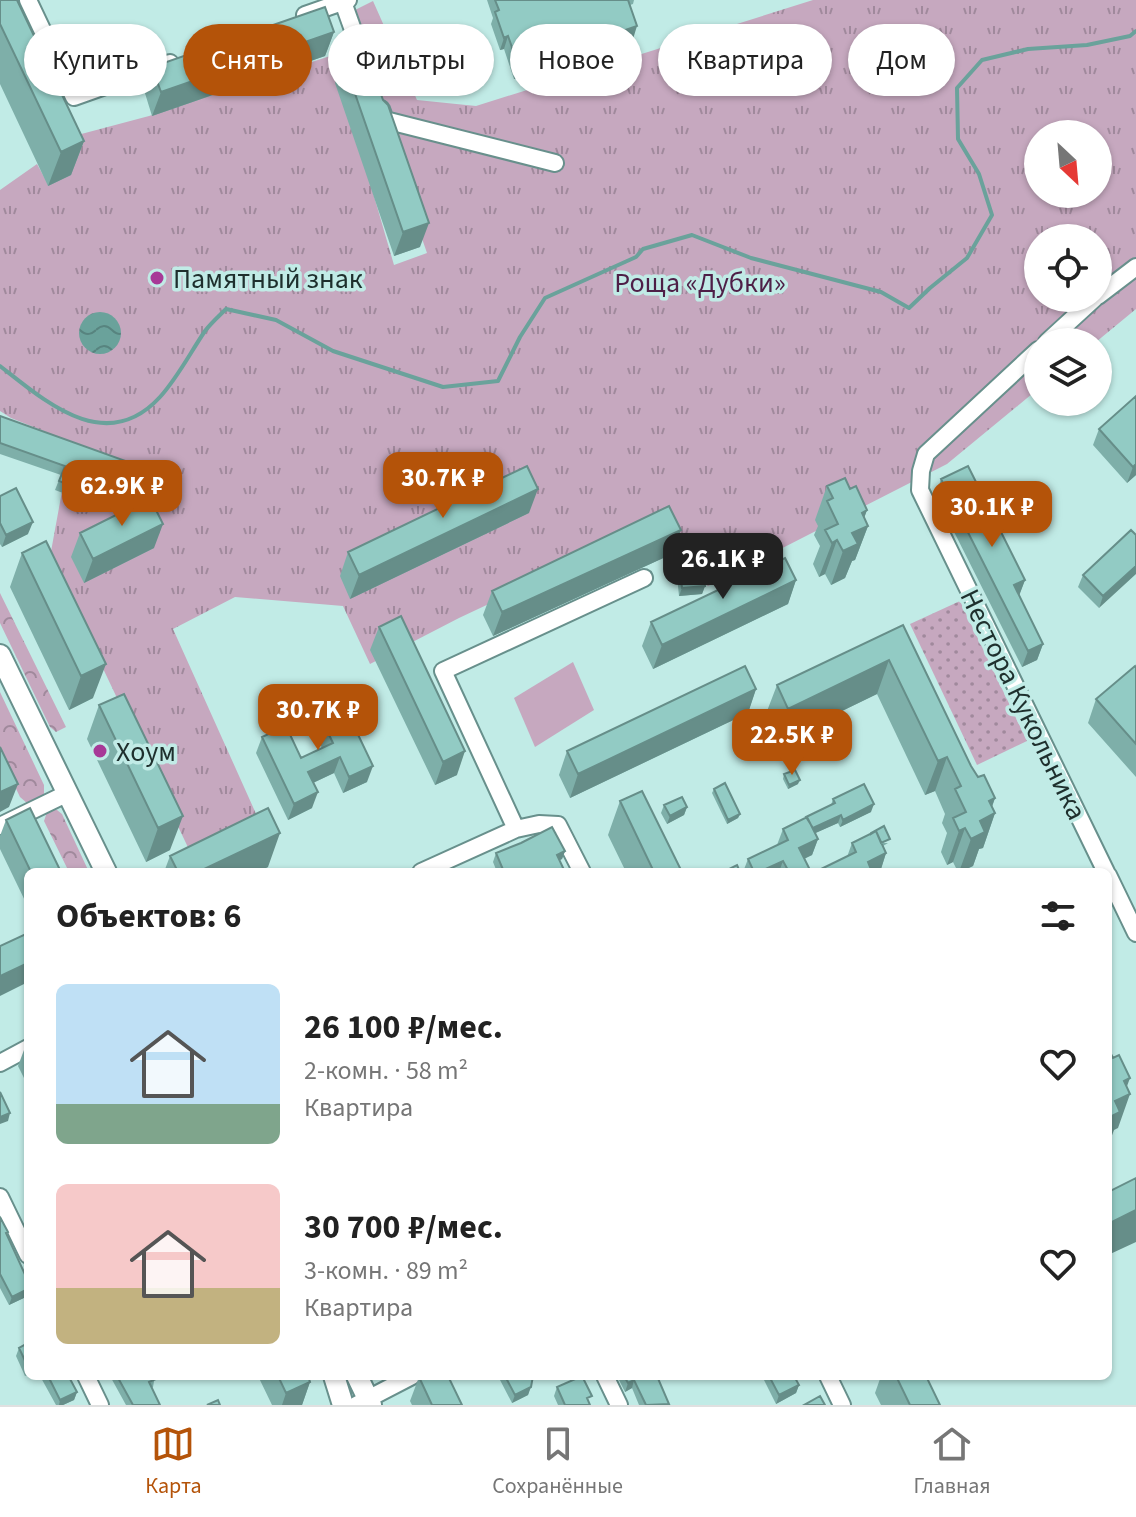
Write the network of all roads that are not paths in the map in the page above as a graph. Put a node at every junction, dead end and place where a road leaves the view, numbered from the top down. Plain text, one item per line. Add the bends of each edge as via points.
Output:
1 (28, 0) edge
2 (346, 1) edge
3 (283, 23) edge
4 (179, 60) edge
5 (555, 163) dead end
6 (1136, 267) edge
7 (1112, 285) edge
8 (1080, 312) edge
9 (1062, 328) edge
10 (1024, 363) edge
11 (644, 578) dead end
12 (0, 655) edge
13 (68, 793) junction
14 (0, 826) edge
15 (516, 829) junction
16 (104, 868) edge
17 (430, 868) edge
18 (580, 868) edge
19 (1104, 868) edge
20 (1112, 884) edge
21 (1136, 933) edge
22 (24, 1050) edge
23 (0, 1063) edge
24 (0, 1197) edge
25 (24, 1247) edge
26 (88, 1380) edge
27 (335, 1380) edge
28 (358, 1380) edge
29 (405, 1380) edge
30 (607, 1380) edge
31 (830, 1380) edge
32 (365, 1403) edge
33 (100, 1405) edge
34 (343, 1405) edge
35 (619, 1405) edge
36 (842, 1405) edge

1 - 4 street via 74,97
2 - 3 street
2 - 5 street via 385,120
6 - 7 street
8 - 9 street
10 - 19 street, Нестора Кукольника via 926,454 920,490
11 - 15 street via 443,671
12 - 13 main road
13 - 14 street
13 - 16 main road
15 - 17 street
15 - 18 street via 558,825
20 - 21 street, Нестора Кукольника
22 - 23 street
24 - 25 street
26 - 33 street
27 - 34 main road
28 - 32 main road
29 - 32 street
30 - 35 street
31 - 36 street

